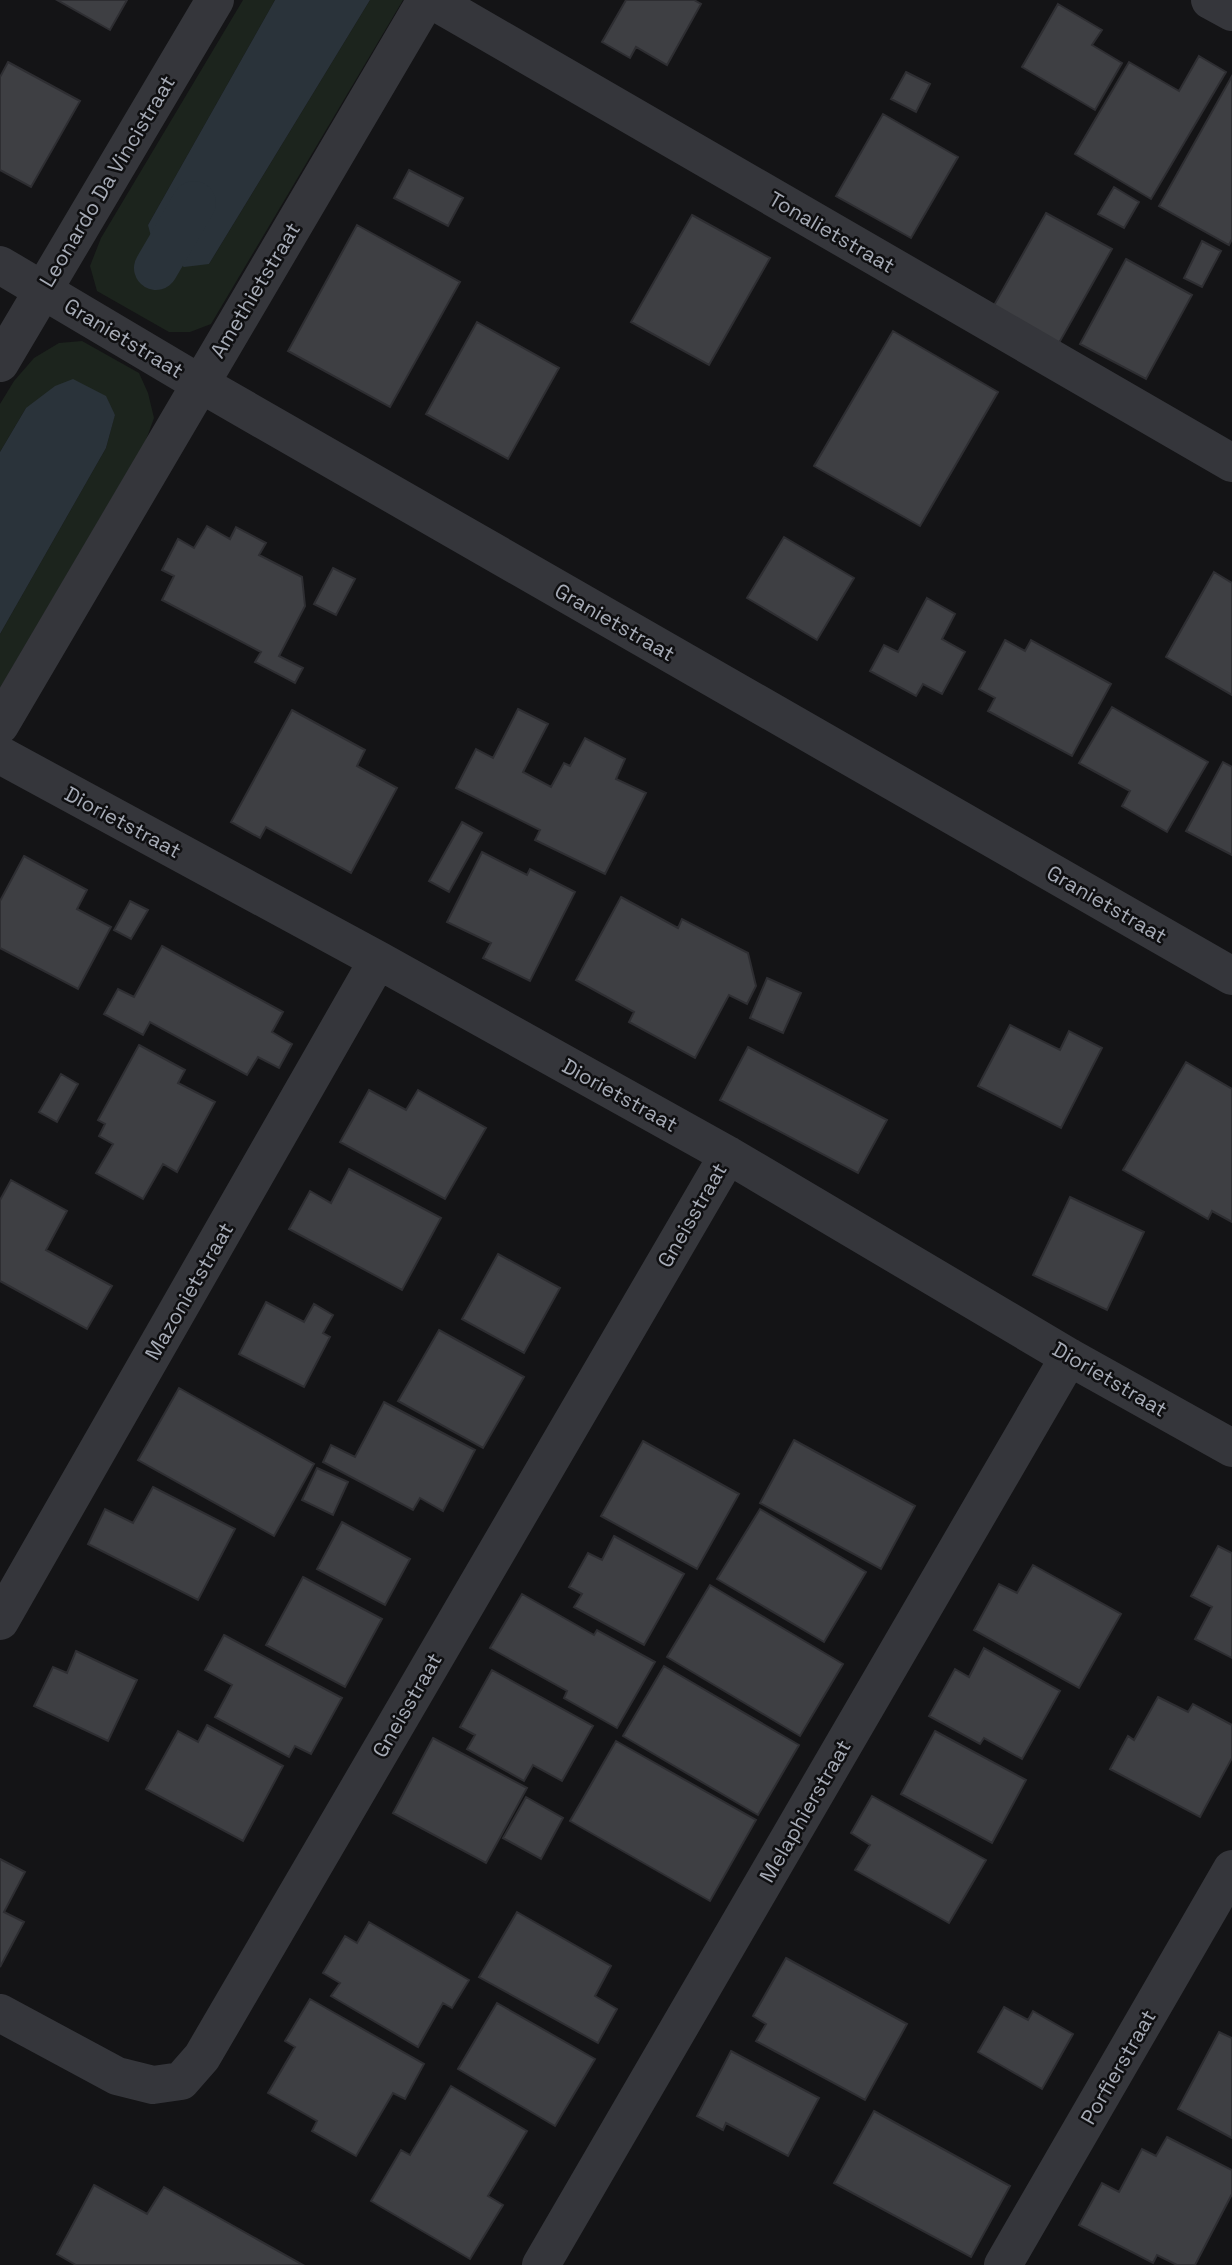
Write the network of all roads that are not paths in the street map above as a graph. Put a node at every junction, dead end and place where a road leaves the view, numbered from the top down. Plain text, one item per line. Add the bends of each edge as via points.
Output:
1 (215, 0) edge
2 (429, 0) edge
3 (1210, 0) edge
4 (1232, 12) edge
5 (0, 265) edge
6 (42, 289) junction
7 (0, 363) edge
8 (199, 383) junction
9 (1232, 463) edge
10 (0, 725) edge
11 (0, 755) edge
12 (378, 960) junction
13 (1232, 976) edge
14 (728, 1155) junction
15 (1069, 1357) junction
16 (1232, 1448) edge
17 (0, 1621) edge
18 (1232, 1868) edge
19 (0, 2014) edge
20 (541, 2265) edge
21 (1003, 2265) edge

1 - 6 street, Leonardo Da Vincistraat
2 - 8 street, Amethietstraat
2 - 9 street, Tonalietstraat
3 - 4 street
5 - 6 street, Granietstraat
6 - 7 street, Leonardo Da Vincistraat
6 - 8 street, Granietstraat
8 - 10 street, Amethietstraat
8 - 13 street, Granietstraat
11 - 12 street, Diorietstraat
12 - 14 street, Diorietstraat
12 - 17 street, Mazonietstraat
14 - 15 street, Diorietstraat
14 - 19 street, Gneisstraat via 202,2057 181,2081 153,2085 117,2076
15 - 16 street, Diorietstraat
15 - 20 street, Melaphierstraat
18 - 21 street, Porfierstraat

